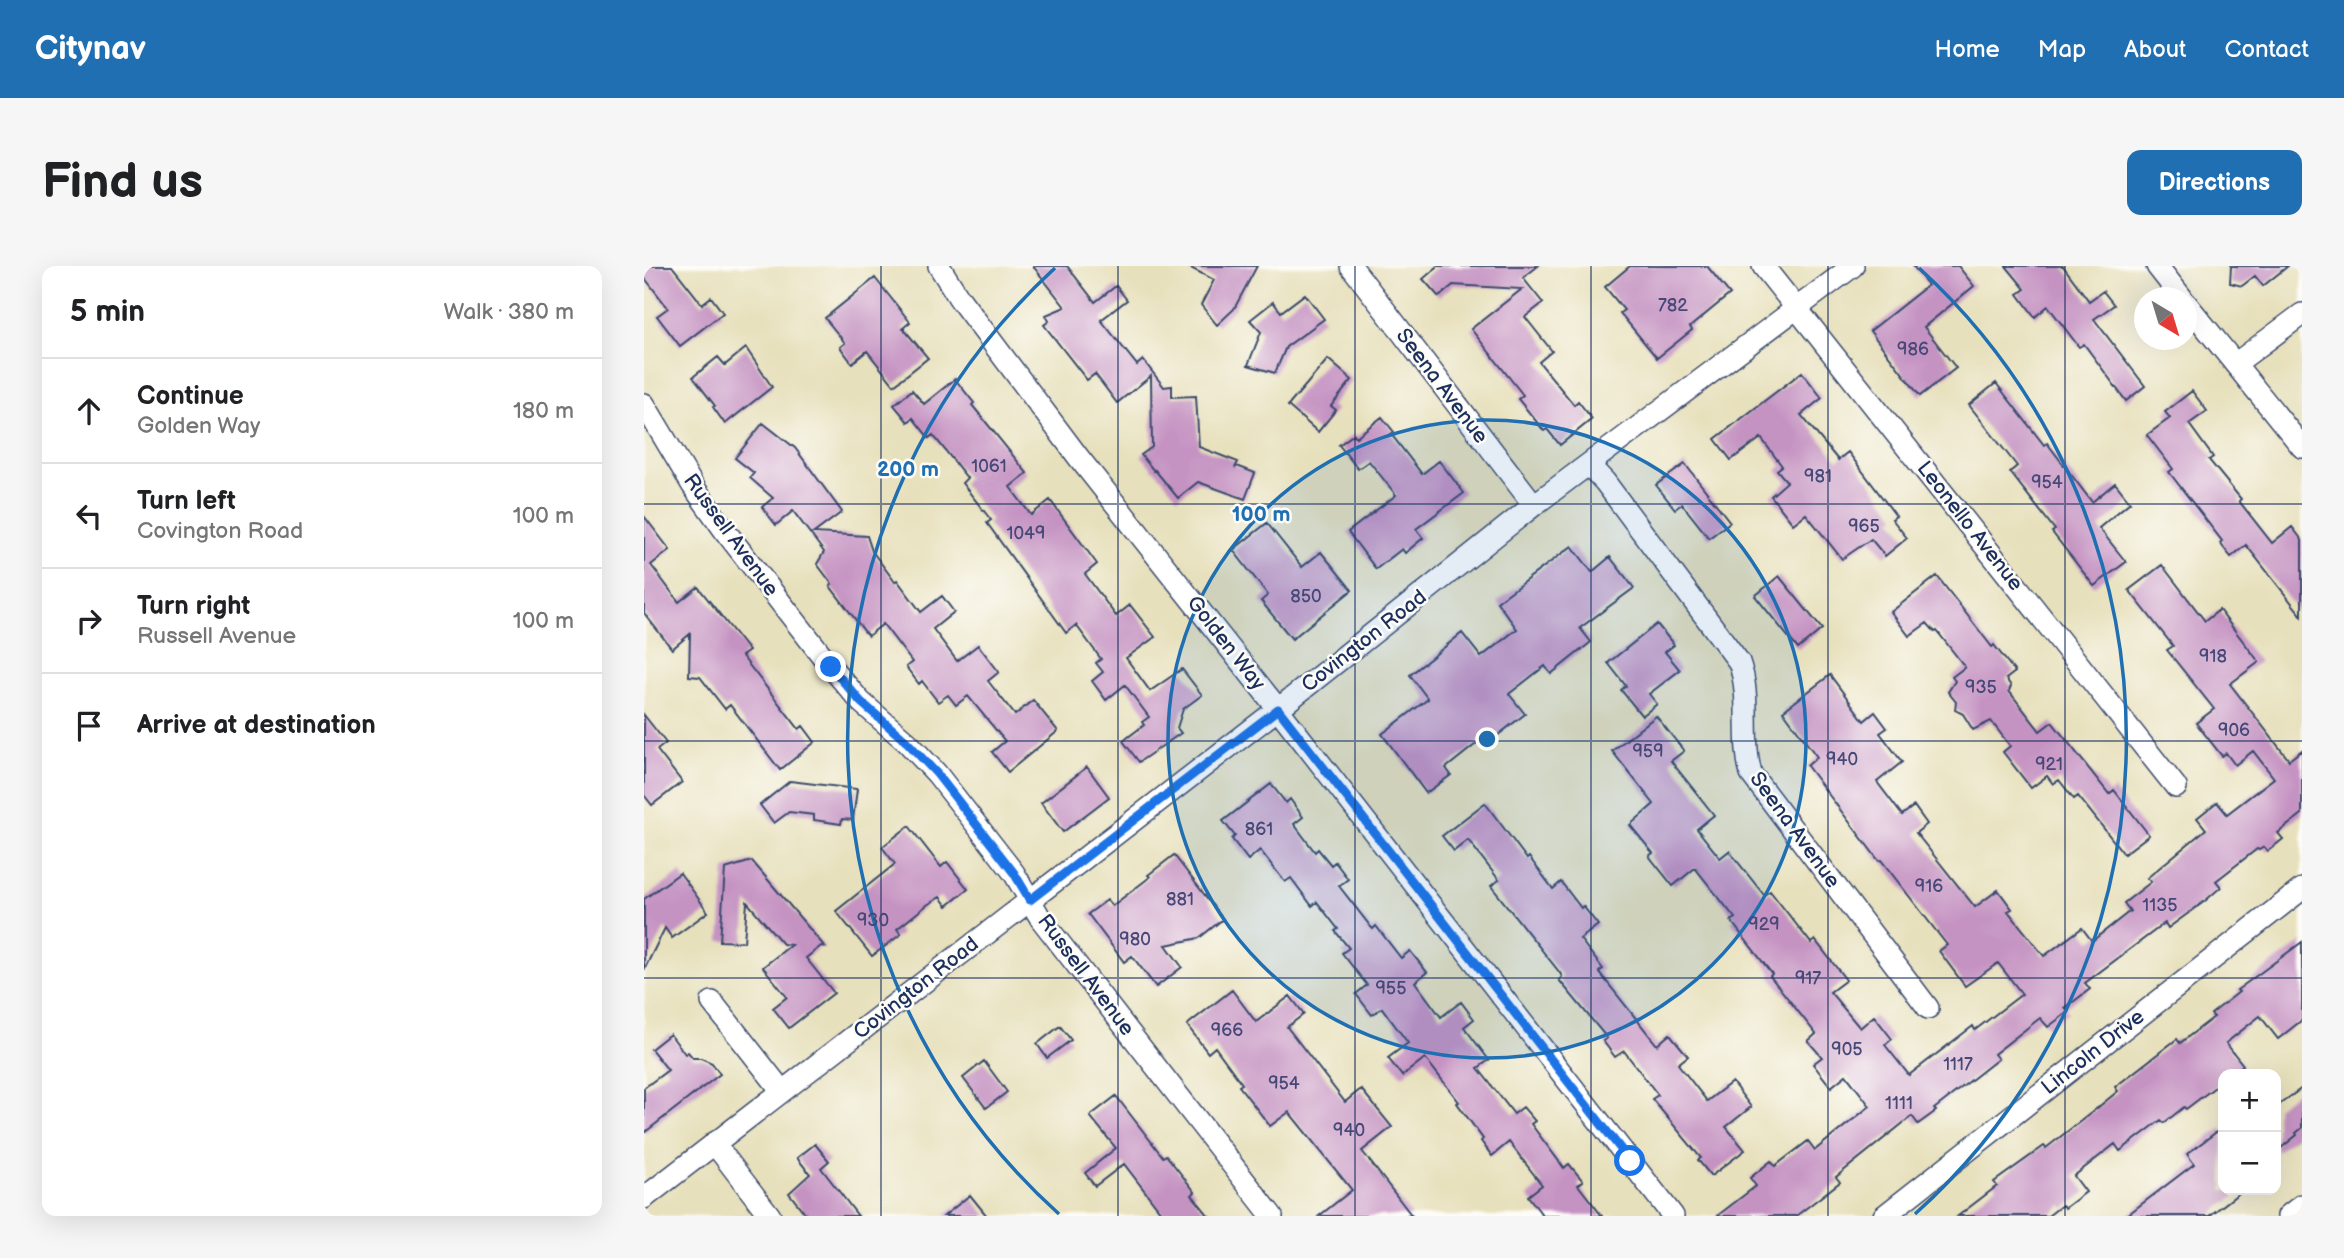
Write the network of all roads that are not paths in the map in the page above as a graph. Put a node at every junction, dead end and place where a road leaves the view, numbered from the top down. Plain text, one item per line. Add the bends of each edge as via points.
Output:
1 (939, 266) edge
2 (1351, 266) edge
3 (1763, 266) edge
4 (1853, 266) edge
5 (2157, 266) edge
6 (2173, 287) edge
7 (1798, 310) junction
8 (2302, 314) edge
9 (2197, 317) edge
10 (2235, 364) junction
11 (644, 404) edge
12 (2302, 447) edge
13 (1589, 465) junction
14 (1534, 505) junction
15 (1278, 709) junction
16 (2176, 787) dead end
17 (2302, 888) edge
18 (1030, 900) junction
19 (712, 1002) dead end
20 (1928, 1008) dead end
21 (782, 1091) junction
22 (714, 1143) junction
23 (644, 1198) edge
24 (2302, 1205) edge
25 (771, 1216) edge
26 (1272, 1216) edge
27 (1673, 1216) edge
28 (1884, 1216) edge
29 (2288, 1216) edge

1 - 15 street, Golden Way via 1079,458
2 - 14 street, Seena Avenue
3 - 7 street, Leonello Avenue
4 - 7 street, Covington Road
5 - 6 street
7 - 13 street, Covington Road
7 - 16 street, Leonello Avenue
8 - 10 street
9 - 10 street
10 - 12 street
11 - 18 street, Russell Avenue via 693,486 831,667 937,774
13 - 14 street, Covington Road
13 - 20 street, Seena Avenue via 1739,662 1745,680 1746,755 1751,774
14 - 15 street, Covington Road
15 - 18 street, Covington Road
15 - 27 street, Golden Way
17 - 28 street, Lincoln Drive
18 - 21 street, Covington Road
18 - 26 street, Russell Avenue
19 - 21 street
21 - 22 street, Covington Road
22 - 23 street, Covington Road
22 - 25 street
24 - 29 street

